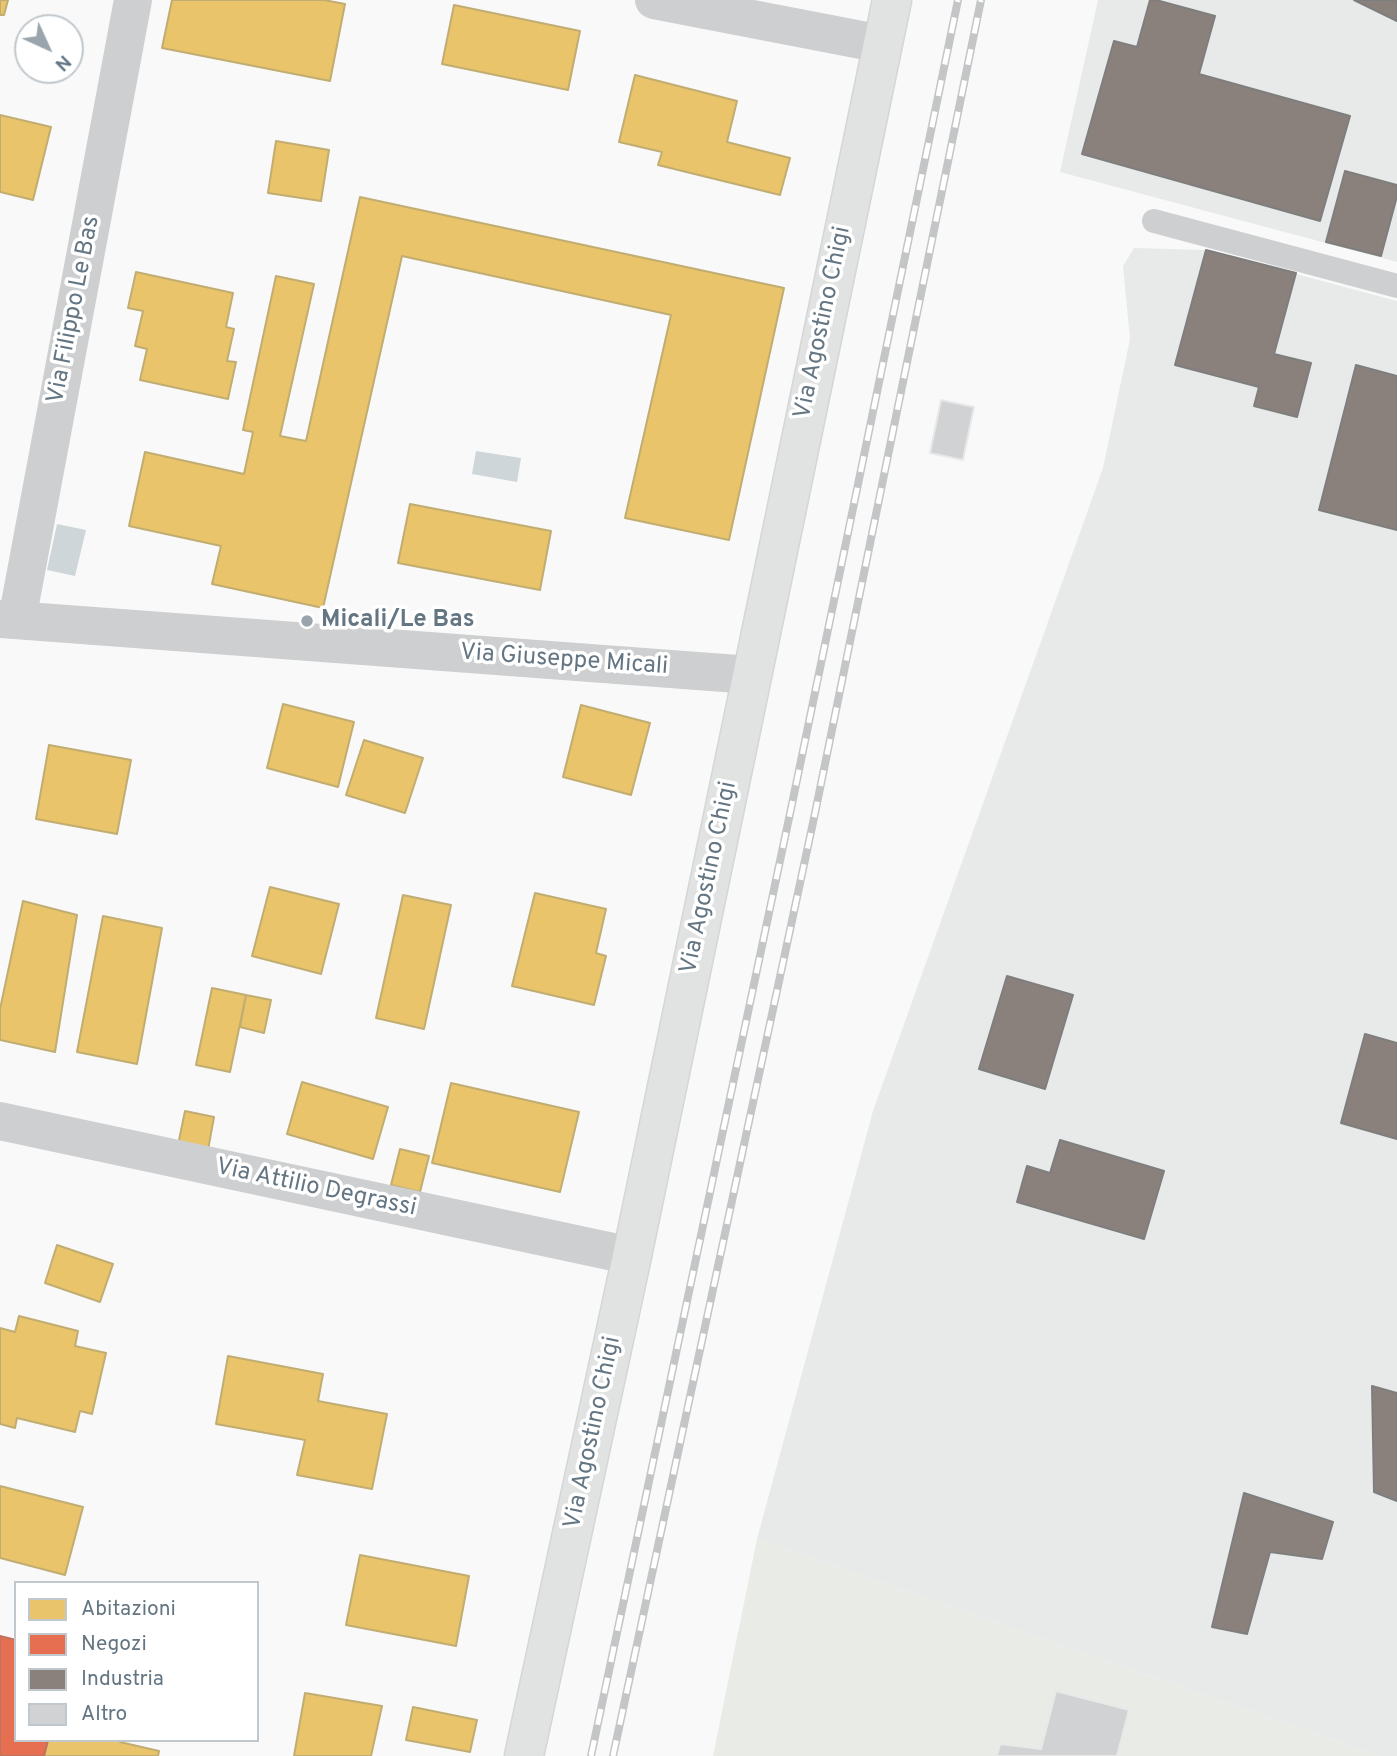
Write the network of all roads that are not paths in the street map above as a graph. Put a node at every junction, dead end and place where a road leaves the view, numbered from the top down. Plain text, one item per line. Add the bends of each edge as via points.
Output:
1 (133, 0) edge
2 (654, 0) edge
3 (892, 0) edge
4 (882, 44) junction
5 (1154, 220) dead end
6 (1397, 286) edge
7 (8, 620) edge
8 (751, 675) junction
9 (0, 1121) edge
10 (632, 1256) junction
11 (524, 1756) edge

1 - 7 street, Via Filippo Le Bas
2 - 4 street
3 - 4 street, Via Agostino Chigi
4 - 8 street, Via Agostino Chigi
5 - 6 lane
7 - 8 street, Via Giuseppe Micali
8 - 10 street, Via Agostino Chigi
9 - 10 street, Via Attilio Degrassi
10 - 11 street, Via Agostino Chigi

